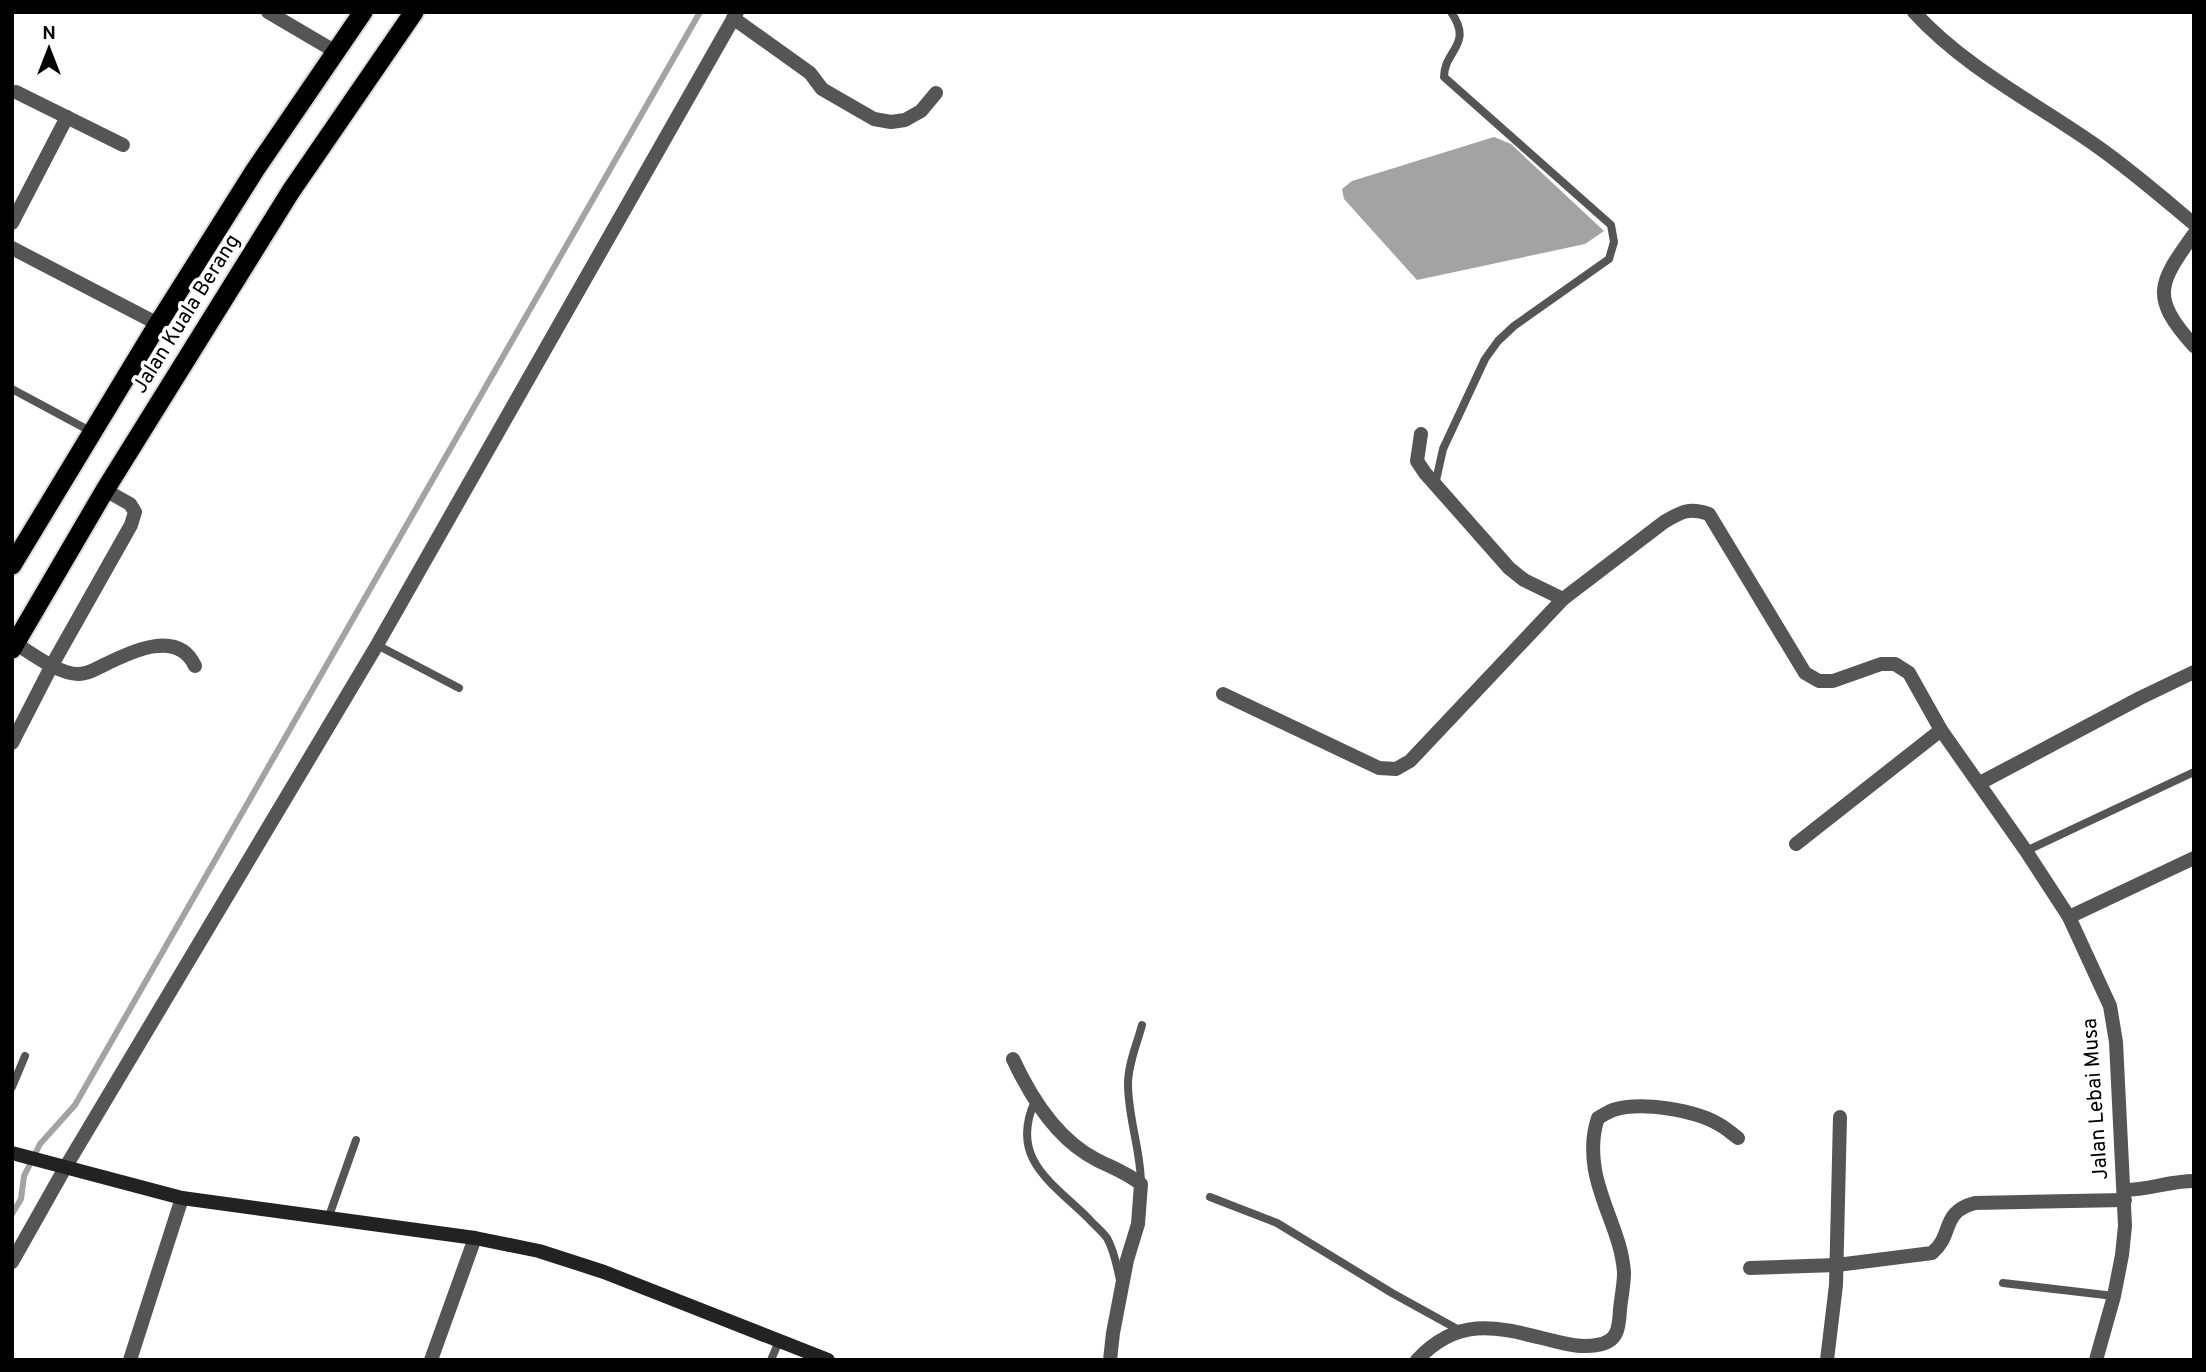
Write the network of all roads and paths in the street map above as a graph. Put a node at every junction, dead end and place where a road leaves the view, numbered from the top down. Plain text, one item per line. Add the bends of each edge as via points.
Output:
1 (268, 12) edge
2 (363, 12) edge
3 (414, 12) edge
4 (1451, 12) edge
5 (1914, 12) edge
6 (735, 15) edge
7 (335, 52) junction
8 (16, 92) dead end
9 (936, 93) dead end
10 (67, 117) junction
11 (123, 145) dead end
12 (12, 223) edge
13 (2194, 224) edge
14 (2194, 234) edge
15 (12, 248) edge
16 (158, 324) junction
17 (2194, 346) edge
18 (12, 389) edge
19 (92, 432) junction
20 (1421, 434) dead end
21 (1435, 485) junction
22 (105, 490) junction
23 (12, 565) edge
24 (1563, 599) junction
25 (376, 645) junction
26 (14, 646) edge
27 (52, 665) junction
28 (195, 666) dead end
29 (2194, 672) edge
30 (458, 688) dead end
31 (1223, 694) dead end
32 (1941, 730) junction
33 (12, 743) edge
34 (2194, 772) edge
35 (1980, 783) junction
36 (1796, 844) dead end
37 (2026, 851) junction
38 (2194, 858) edge
39 (2068, 917) junction
40 (1142, 1025) dead end
41 (25, 1056) dead end
42 (1013, 1059) dead end
43 (12, 1087) edge
44 (1035, 1101) junction
45 (1840, 1117) dead end
46 (1738, 1138) dead end
47 (356, 1140) dead end
48 (14, 1153) edge
49 (62, 1167) junction
50 (2194, 1181) edge
51 (1140, 1184) junction
52 (2125, 1195) junction
53 (1210, 1196) dead end
54 (182, 1198) junction
55 (329, 1216) junction
56 (475, 1238) junction
57 (12, 1262) edge
58 (1837, 1265) junction
59 (1750, 1268) dead end
60 (2003, 1283) dead end
61 (1122, 1287) junction
62 (2114, 1296) junction
63 (1459, 1330) junction
64 (779, 1341) junction
65 (130, 1360) edge
66 (431, 1360) edge
67 (771, 1360) edge
68 (828, 1360) edge
69 (1110, 1360) edge
70 (1417, 1360) edge
71 (1827, 1360) edge
72 (2096, 1360) edge

1 - 7 street
2 - 7 highway, Jalan Kuala Berang
3 - 22 highway, Jalan Kuala Berang via 291,191
4 - 21 lane via 1460,30 1459,44 1444,77 1611,225 1614,242 1609,259 1498,341 1443,449
5 - 13 street via 1967,61 2098,147
6 - 9 street via 810,74 822,89 874,119 905,120 921,111
6 - 25 street
7 - 16 highway, Jalan Kuala Berang
8 - 10 street
10 - 11 street
10 - 12 street
14 - 17 street via 2165,279 2164,295 2167,312
15 - 16 street
16 - 19 highway, Jalan Kuala Berang
18 - 19 lane
19 - 23 highway, Jalan Kuala Berang
20 - 21 street via 1418,461
21 - 24 street via 1509,568
22 - 26 highway, Jalan Kuala Berang
22 - 27 street via 135,512
24 - 31 street, Jalan Lebai Musa via 1410,761 1396,769 1379,768
24 - 32 street, Jalan Lebai Musa via 1664,522 1697,509 1709,514 1805,673 1819,681 1833,681 1881,664 1895,664 1909,673
25 - 30 lane
25 - 49 street
26 - 27 street
27 - 28 street via 67,673 92,672 160,645 179,647
27 - 33 street
29 - 35 street
32 - 35 street, Jalan Lebai Musa
32 - 36 street
34 - 37 lane
35 - 37 street, Jalan Lebai Musa
37 - 39 street, Jalan Lebai Musa
38 - 39 street
39 - 52 street, Jalan Lebai Musa via 2110,1006
40 - 51 lane via 1128,1084
41 - 43 lane
42 - 44 street
44 - 51 street via 1074,1145
44 - 61 lane via 1025,1129 1032,1160 1106,1238
45 - 58 street
46 - 63 street via 1721,1125 1681,1110 1629,1108 1598,1118 1593,1133 1595,1170 1624,1273 1618,1331 1613,1339 1585,1348 1498,1328
47 - 55 lane
48 - 49 main road
49 - 54 main road
49 - 57 street
50 - 52 street via 2168,1182
51 - 61 street via 1138,1224
52 - 58 street via 1975,1203 1954,1214 1940,1246 1932,1252
52 - 62 street, Jalan Lebai Musa via 2122,1255
53 - 63 lane via 1277,1223
54 - 55 main road
54 - 65 street
55 - 56 main road
56 - 64 main road via 539,1251 604,1272
56 - 66 street
58 - 59 street
58 - 71 street
60 - 62 lane
61 - 69 street
62 - 72 street, Jalan Lebai Musa
63 - 70 street via 1444,1336
64 - 67 lane
64 - 68 main road

